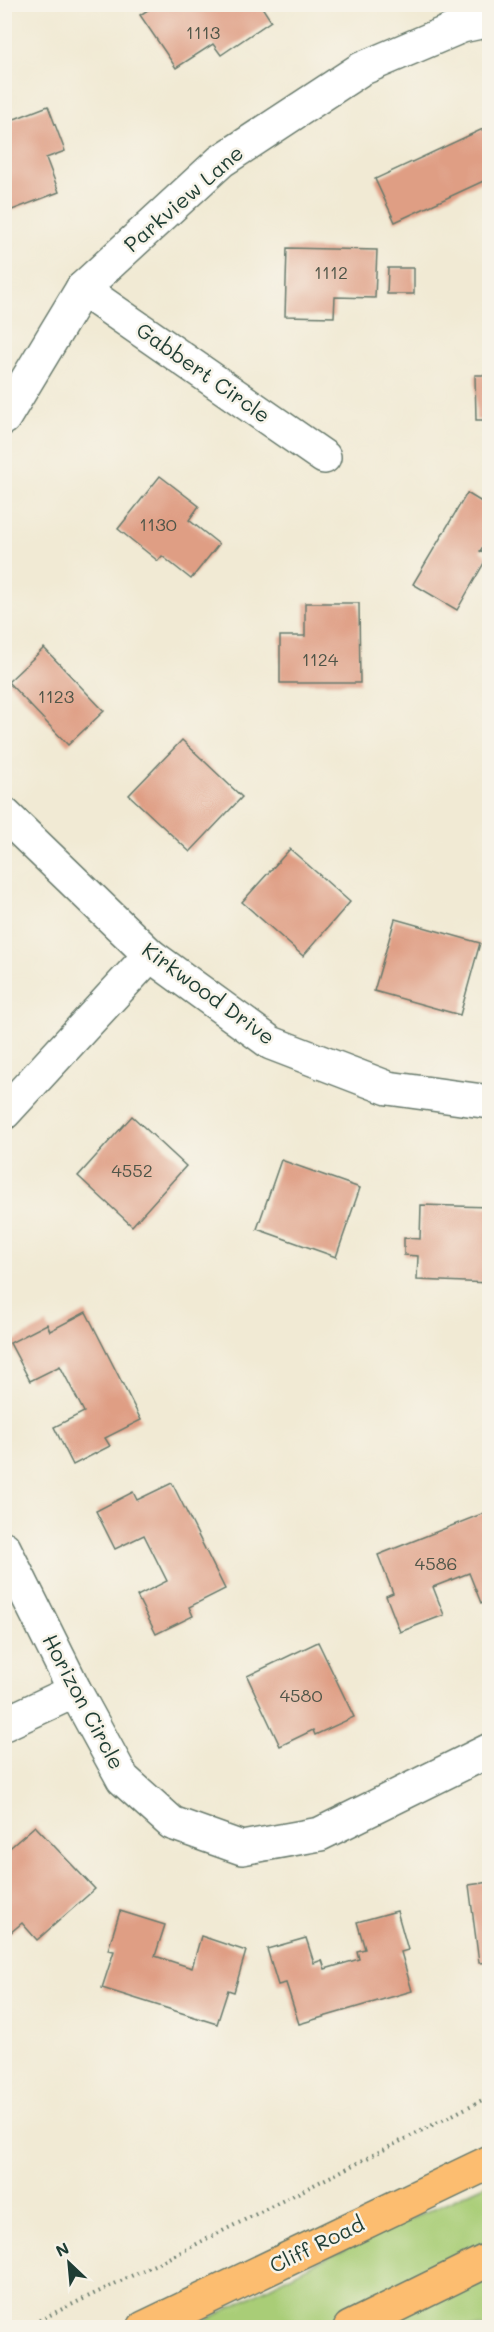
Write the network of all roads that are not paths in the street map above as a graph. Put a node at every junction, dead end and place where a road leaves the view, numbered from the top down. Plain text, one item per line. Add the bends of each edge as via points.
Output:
1 (489, 20) edge
2 (82, 289) junction
3 (4, 418) edge
4 (324, 457) dead end
5 (4, 814) edge
6 (150, 955) junction
7 (489, 1102) edge
8 (4, 1113) edge
9 (4, 1548) edge
10 (75, 1691) junction
11 (4, 1724) edge
12 (489, 1750) edge
13 (489, 2162) edge
14 (489, 2259) edge
15 (144, 2328) edge
16 (350, 2328) edge

1 - 2 street, Parkview Lane via 462,26 361,69 221,161
2 - 3 street, Parkview Lane
2 - 4 street, Gabbert Circle
5 - 6 street, Kirkwood Drive
6 - 7 street, Kirkwood Drive via 271,1043 388,1088
6 - 8 street
9 - 10 street, Horizon Circle
10 - 11 street
10 - 12 street, Horizon Circle via 123,1779 172,1823 242,1848 320,1834
13 - 15 main road, Cliff Road
14 - 16 main road

